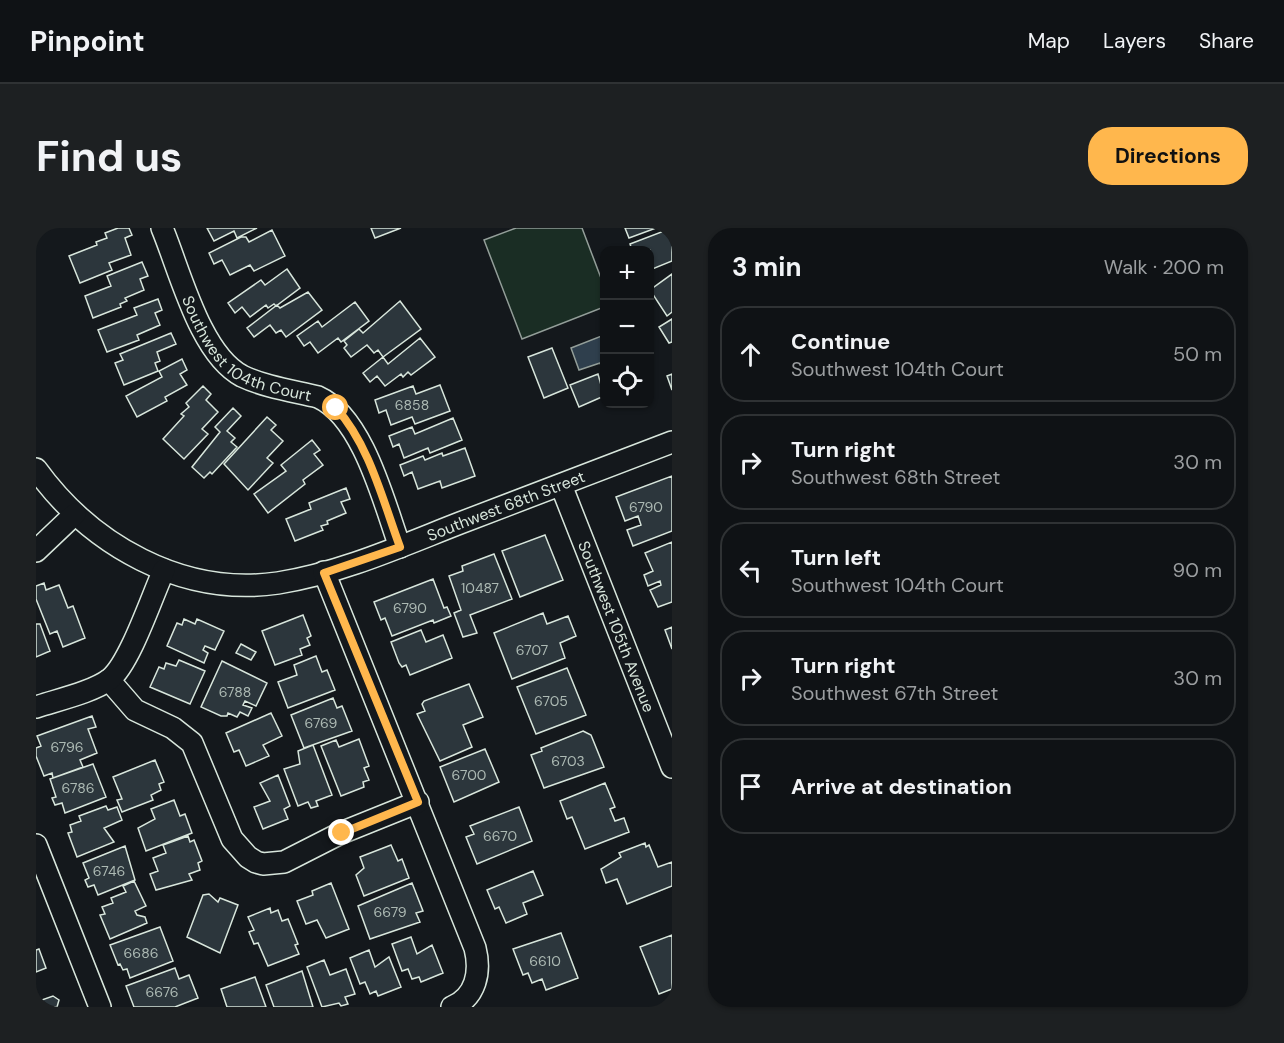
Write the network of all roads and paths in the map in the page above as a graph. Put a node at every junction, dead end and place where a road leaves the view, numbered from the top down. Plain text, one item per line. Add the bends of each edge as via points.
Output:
1 (162, 228) edge
2 (672, 442) edge
3 (36, 469) edge
4 (561, 485) junction
5 (75, 514) junction
6 (400, 547) junction
7 (36, 551) edge
8 (164, 570) junction
9 (324, 573) junction
10 (109, 680) junction
11 (36, 708) edge
12 (672, 767) edge
13 (418, 802) junction
14 (36, 845) edge
15 (100, 1007) edge
16 (452, 1007) edge

1 - 6 street, Southwest 104th Court via 208,343 222,362 243,376 328,401 343,415 366,458
2 - 4 street, Southwest 68th Street
3 - 5 street, Southwest 68th Street
4 - 6 street, Southwest 68th Street
4 - 12 street, Southwest 105th Avenue
5 - 7 street
5 - 8 street, Southwest 68th Street via 112,544
6 - 9 street, Southwest 68th Street
8 - 9 street, Southwest 68th Street via 244,585
8 - 10 street via 126,657
9 - 13 street
10 - 11 street
10 - 13 street via 135,710 173,728 192,743 232,839 256,862 284,862
13 - 16 street via 475,948 478,972 473,989
14 - 15 street

